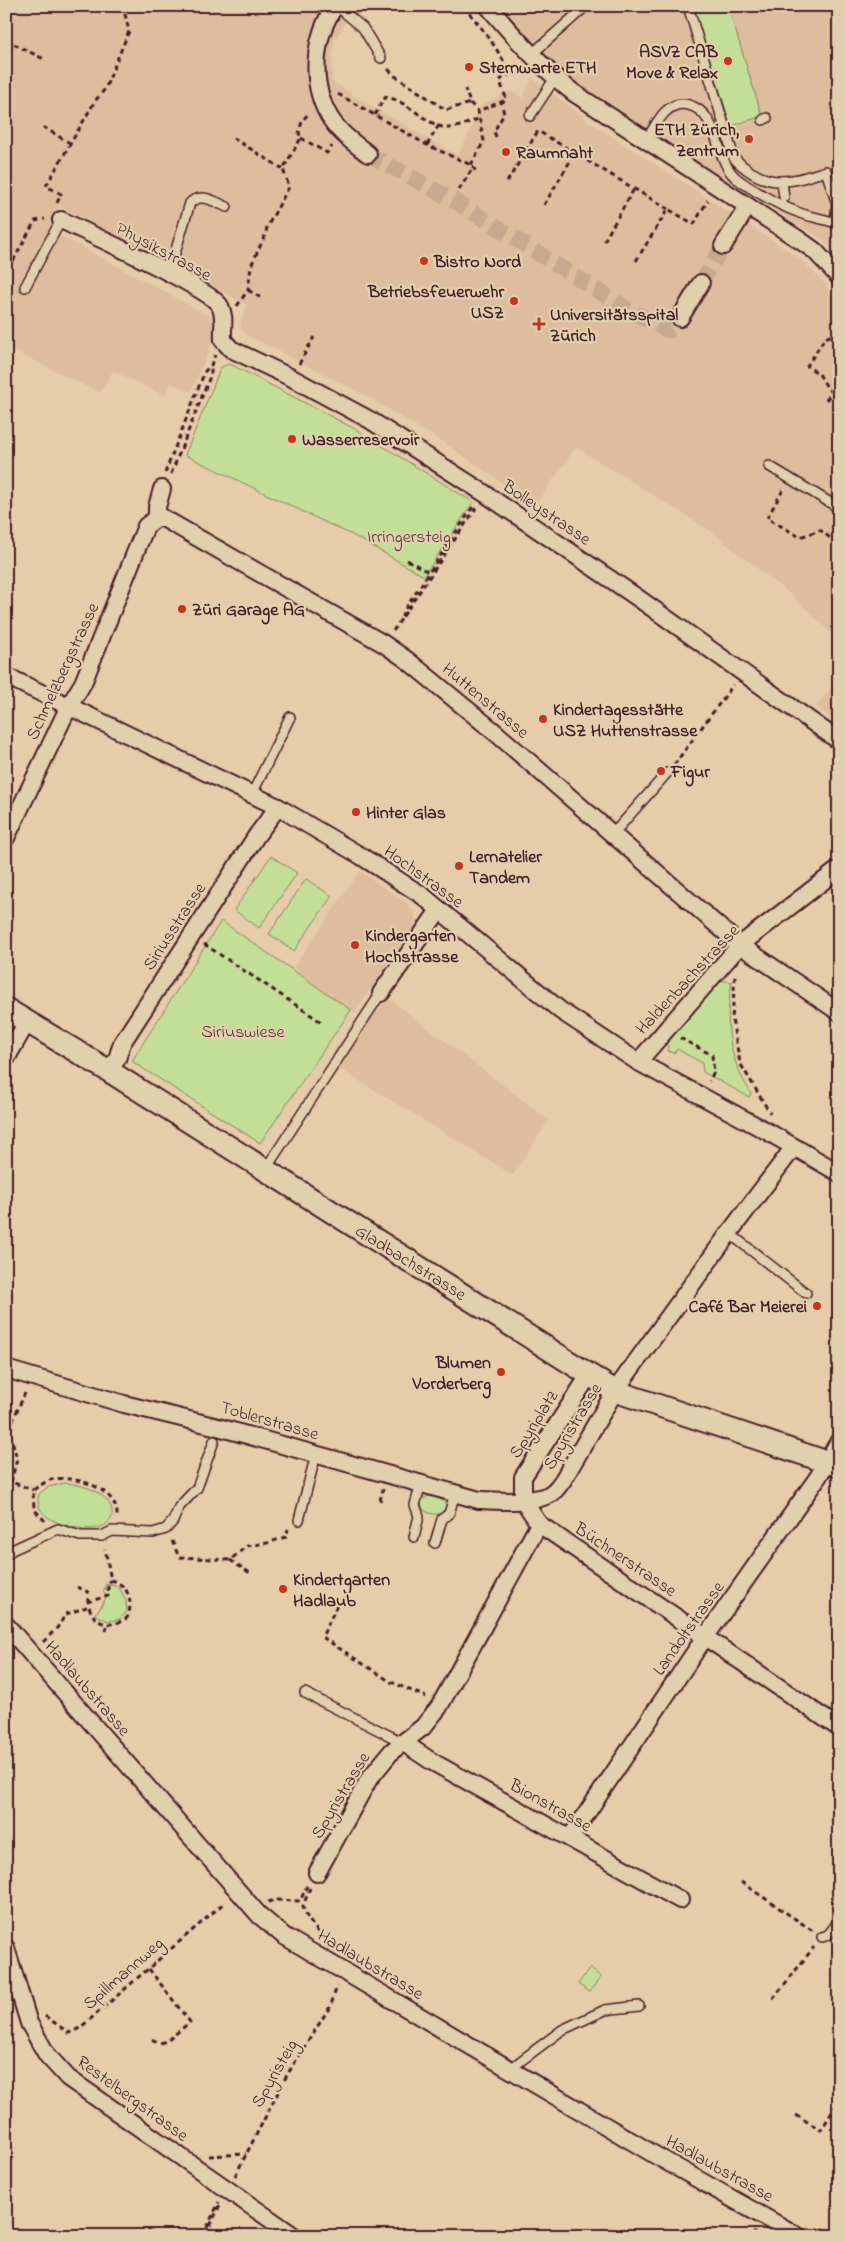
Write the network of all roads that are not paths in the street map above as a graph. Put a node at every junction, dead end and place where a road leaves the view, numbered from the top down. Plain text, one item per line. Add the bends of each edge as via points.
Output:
1 (488, 6) edge
2 (586, 6) edge
3 (688, 6) edge
4 (331, 7) edge
5 (381, 58) road end
6 (536, 58) junction
7 (555, 78) junction
8 (530, 116) dead end
9 (649, 136) junction
10 (368, 154) tunnel mouth
11 (782, 182) junction
12 (784, 197) dead end
13 (227, 207) dead end
14 (744, 212) junction
15 (58, 213) joint
16 (837, 224) edge
17 (723, 246) tunnel mouth
18 (169, 273) junction
19 (839, 277) edge
20 (701, 283) tunnel mouth
21 (25, 287) dead end
22 (680, 318) tunnel mouth
23 (223, 336) joint
24 (769, 466) dead end
25 (162, 489) road end
26 (839, 508) edge
27 (154, 520) junction
28 (6, 676) edge
29 (69, 706) junction
30 (290, 717) dead end
31 (839, 741) edge
32 (668, 773) road end
33 (252, 794) junction
34 (278, 807) junction
35 (612, 835) junction
36 (6, 838) edge
37 (839, 869) edge
38 (439, 910) junction
39 (740, 945) junction
40 (381, 993) joint
41 (6, 1009) edge
42 (839, 1012) edge
43 (27, 1022) junction
44 (6, 1059) edge
45 (638, 1062) junction
46 (109, 1071) junction
47 (794, 1147) junction
48 (265, 1170) junction
49 (839, 1173) edge
50 (729, 1233) junction
51 (806, 1292) dead end
52 (6, 1370) edge
53 (590, 1374) junction
54 (615, 1391) junction
55 (214, 1441) dead end
56 (839, 1441) edge
57 (316, 1454) junction
58 (833, 1464) edge
59 (421, 1484) junction
60 (454, 1493) junction
61 (523, 1500) junction
62 (294, 1521) road end
63 (539, 1524) junction
64 (414, 1537) dead end
65 (436, 1543) dead end
66 (6, 1555) edge
67 (6, 1625) edge
68 (706, 1637) junction
69 (305, 1693) dead end
70 (839, 1728) edge
71 (404, 1743) junction
72 (570, 1838) junction
73 (312, 1879) road end
74 (680, 1900) dead end
75 (839, 1921) edge
76 (822, 1937) road end
77 (6, 1948) edge
78 (639, 2006) dead end
79 (510, 2069) junction
80 (294, 2236) edge
81 (798, 2236) edge

1 - 6 street
2 - 6 lane
3 - 11 lane via 729,131 734,158 757,176
4 - 5 lane via 363,28
4 - 10 street via 317,54 316,78 330,118
6 - 7 street
7 - 8 lane
7 - 9 street via 610,118
9 - 14 street via 663,152
9 - 16 lane via 660,119 676,105 699,110 710,124 725,164 736,178 794,211
11 - 12 lane
11 - 16 lane via 826,171 837,204
13 - 18 lane via 203,197 190,203
14 - 17 street
14 - 19 street via 815,251
15 - 18 street, Physikstrasse
15 - 21 lane
18 - 23 street, Physikstrasse via 215,300 224,317
20 - 22 street
23 - 31 street, Bolleystrasse via 231,349 370,420 484,493
24 - 26 lane
25 - 27 street, Schmelzbergstrasse
27 - 29 street, Schmelzbergstrasse via 146,526 83,683
27 - 35 street, Huttenstrasse via 168,520 384,644 496,733
28 - 29 street, Hochstrasse
29 - 33 street, Hochstrasse
29 - 36 street, Schmelzbergstrasse
30 - 33 lane
32 - 35 lane
33 - 34 street, Hochstrasse
34 - 38 street, Hochstrasse via 361,856
34 - 46 street, Siriusstrasse via 256,835 122,1043
35 - 39 street, Huttenstrasse
37 - 39 street, Haldenbachstrasse
38 - 40 street
38 - 45 street, Hochstrasse via 561,1011
39 - 42 street, Huttenstrasse
39 - 45 street, Haldenbachstrasse
40 - 48 lane
41 - 43 street, Gladbachstrasse
43 - 44 street
43 - 46 street, Gladbachstrasse
45 - 47 street, Hochstrasse
46 - 48 street, Gladbachstrasse
47 - 49 street, Hochstrasse
47 - 50 street, Spyristrasse
48 - 53 street, Gladbachstrasse
50 - 51 lane
50 - 54 street, Spyristrasse
52 - 57 street, Toblerstrasse
53 - 54 street, Gladbachstrasse
53 - 61 street, Spyriplatz via 523,1477
54 - 58 street, Gladbachstrasse
54 - 61 street, Spyristrasse via 556,1491 545,1497
55 - 66 lane via 197,1488 179,1507 166,1529 153,1533 112,1531 102,1536 80,1536 58,1530
56 - 58 street, Landoltstrasse
57 - 59 street, Toblerstrasse
57 - 62 lane
58 - 68 street, Landoltstrasse via 818,1477
59 - 60 street, Toblerstrasse
59 - 64 lane
60 - 61 street, Toblerstrasse via 479,1500
60 - 65 lane
61 - 63 street
63 - 68 street, Büchnerstrasse
63 - 71 street, Spyristrasse via 439,1707
67 - 79 street, Hadlaubstrasse via 259,1915 284,1936
68 - 70 street, Büchnerstrasse
68 - 72 street, Landoltstrasse
69 - 71 lane, Spyristrasse
71 - 72 street, Bionstrasse
71 - 73 street, Spyristrasse via 392,1751 369,1779
72 - 74 street, Bionstrasse
75 - 76 lane via 828,1935
77 - 80 street, Restelbergstrasse via 29,2023 47,2055 68,2078
78 - 79 lane via 605,2010 562,2030
79 - 81 street, Hadlaubstrasse

